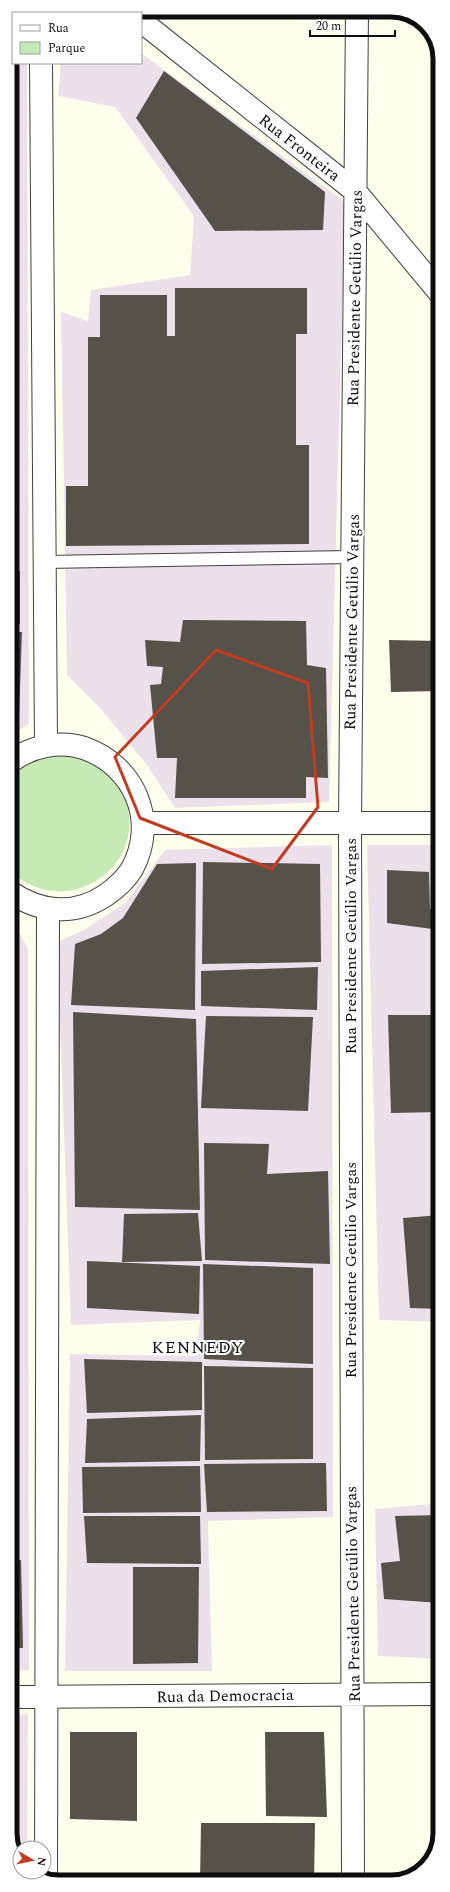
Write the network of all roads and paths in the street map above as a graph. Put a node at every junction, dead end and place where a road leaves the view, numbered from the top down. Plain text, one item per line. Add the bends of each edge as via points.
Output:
1 (357, 17) edge
2 (142, 22) edge
3 (41, 64) edge
4 (355, 190) junction
5 (433, 285) edge
6 (352, 557) junction
7 (45, 562) junction
8 (46, 745) junction
9 (17, 756) edge
10 (350, 822) junction
11 (143, 823) junction
12 (433, 823) edge
13 (17, 897) edge
14 (48, 909) junction
15 (353, 1694) junction
16 (433, 1694) edge
17 (17, 1696) edge
18 (46, 1696) junction
19 (46, 1840) edge
20 (353, 1875) edge

1 - 4 street, Rua Presidente Getúlio Vargas
2 - 4 street, Rua Fronteira
3 - 7 street
4 - 5 street, Rua Fronteira
4 - 6 street, Rua Presidente Getúlio Vargas
6 - 7 lane
6 - 10 street, Rua Presidente Getúlio Vargas
7 - 8 street
8 - 9 street
8 - 11 street via 74,745 100,754 122,772 137,796
10 - 11 street
10 - 12 street
10 - 15 street, Rua Presidente Getúlio Vargas
11 - 14 street via 141,848 132,870 116,889 95,902 72,909
13 - 14 street via 24,902
14 - 18 street
15 - 16 street, Rua da Democracia
15 - 18 street, Rua da Democracia
15 - 20 street, Rua Presidente Getúlio Vargas
17 - 18 street, Rua da Democracia
18 - 19 street

